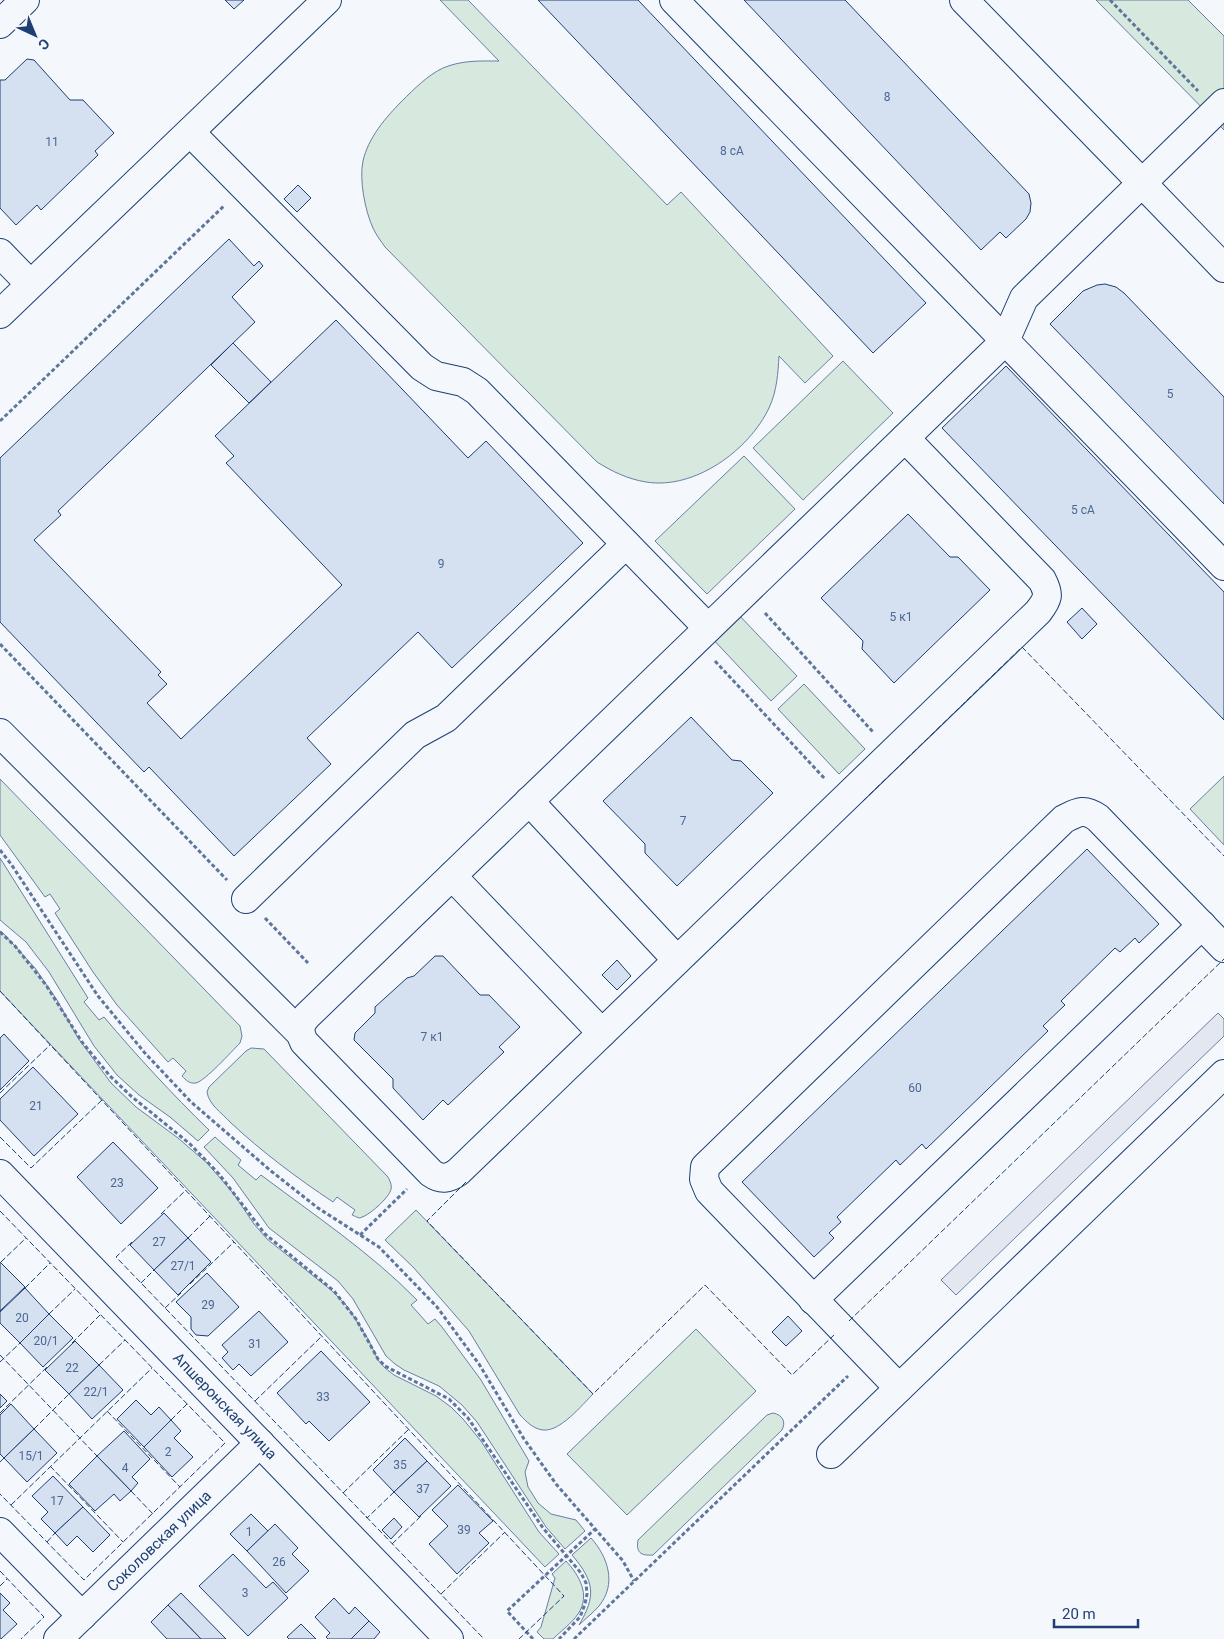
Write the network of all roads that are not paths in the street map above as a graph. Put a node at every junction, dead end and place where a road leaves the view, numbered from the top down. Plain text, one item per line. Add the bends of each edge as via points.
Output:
1 (25, 0) edge
2 (328, 0) edge
3 (674, 0) edge
4 (964, 0) edge
5 (0, 24) edge
6 (1220, 107) edge
7 (190, 132) junction
8 (1142, 183) junction
9 (0, 253) edge
10 (1224, 268) edge
11 (30, 284) junction
12 (0, 314) edge
13 (1005, 341) junction
14 (905, 438) junction
15 (626, 544) junction
16 (1224, 566) edge
17 (702, 634) junction
18 (0, 733) edge
19 (529, 801) junction
20 (452, 876) junction
21 (246, 899) road end
22 (1202, 925) junction
23 (1224, 948) edge
24 (677, 960) junction
25 (300, 1033) junction
26 (602, 1033) junction
27 (1224, 1074) edge
28 (0, 1174) edge
29 (814, 1300) junction
30 (899, 1388) junction
31 (260, 1444) junction
32 (831, 1454) dead end
33 (0, 1532) edge
34 (82, 1616) junction
35 (58, 1639) edge
36 (449, 1639) edge

1 - 5 street
2 - 7 street
3 - 13 street
4 - 8 street
6 - 8 street
7 - 11 street
7 - 15 street via 422,367 436,376 463,382 477,392
8 - 10 street
8 - 13 street via 1024,298
9 - 11 street
11 - 12 street
13 - 14 street
13 - 16 street
14 - 17 street
14 - 24 street via 1042,580 1047,600
15 - 17 street
15 - 21 street via 446,718 415,736
17 - 19 street
18 - 25 street
19 - 20 street
19 - 24 street
20 - 25 street via 307,1016 300,1024
20 - 26 street
22 - 23 street
22 - 29 street
22 - 29 street via 1098,818 1090,812 1077,812 1064,819 712,1159 705,1167 704,1179 709,1191
24 - 26 street
25 - 26 street via 304,1042 427,1169 438,1178 449,1178
27 - 30 street
28 - 31 street, Апшеронская улица
29 - 30 street
30 - 32 street
31 - 34 street, Соколовская улица
31 - 36 street, Апшеронская улица
33 - 34 street
34 - 35 street, Соколовская улица

